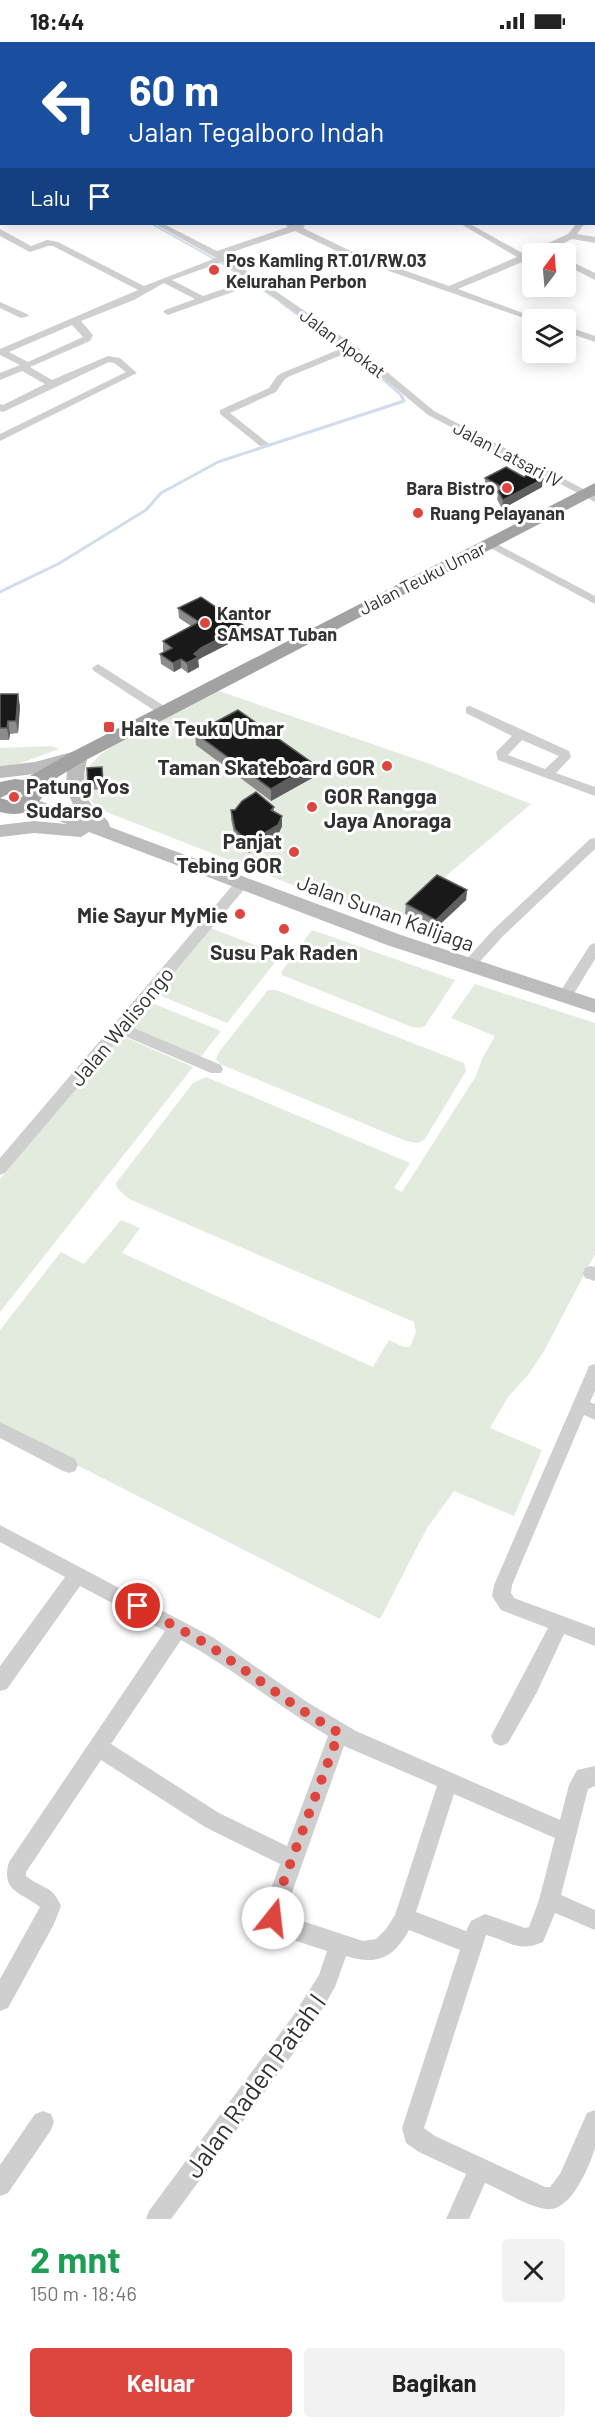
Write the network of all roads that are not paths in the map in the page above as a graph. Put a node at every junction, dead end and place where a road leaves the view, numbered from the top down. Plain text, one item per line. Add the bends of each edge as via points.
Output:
1 (161, 225) edge
2 (467, 225) edge
3 (578, 225) edge
4 (292, 226) edge
5 (0, 232) edge
6 (576, 237) junction
7 (595, 242) edge
8 (562, 243) edge
9 (522, 248) edge
10 (217, 259) junction
11 (522, 260) edge
12 (576, 267) edge
13 (595, 277) edge
14 (165, 280) junction
15 (251, 282) junction
16 (450, 288) junction
17 (144, 290) junction
18 (203, 300) junction
19 (0, 305) edge
20 (168, 312) dead end
21 (522, 314) edge
22 (24, 316) dead end
23 (78, 318) junction
24 (576, 332) edge
25 (595, 339) edge
26 (347, 349) junction
27 (25, 366) junction
28 (0, 377) edge
29 (52, 384) junction
30 (1, 409) edge
31 (431, 413) joint
32 (0, 438) edge
33 (264, 444) dead end
34 (592, 494) edge
35 (489, 543) junction
36 (595, 601) edge
37 (98, 669) dead end
38 (470, 710) dead end
39 (165, 712) junction
40 (520, 735) junction
41 (79, 756) junction
42 (0, 772) edge
43 (547, 774) junction
44 (0, 791) edge
45 (595, 792) edge
46 (28, 795) junction
47 (0, 805) edge
48 (0, 831) edge
49 (123, 838) junction
50 (595, 842) edge
51 (242, 883) junction
52 (595, 948) edge
53 (469, 965) junction
54 (565, 996) junction
55 (595, 1006) edge
56 (119, 1028) junction
57 (216, 1069) dead end
58 (0, 1169) edge
59 (595, 1371) edge
60 (588, 1409) edge
61 (0, 1430) edge
62 (69, 1465) dead end
63 (0, 1533) edge
64 (78, 1574) junction
65 (560, 1623) junction
66 (178, 1628) junction
67 (595, 1637) edge
68 (0, 1682) edge
69 (339, 1733) junction
70 (501, 1736) dead end
71 (98, 1746) junction
72 (595, 1776) edge
73 (448, 1782) junction
74 (567, 1833) junction
75 (292, 1859) junction
76 (549, 1900) junction
77 (404, 1918) junction
78 (595, 1920) edge
79 (340, 1944) junction
80 (472, 1944) junction
81 (0, 2000) edge
82 (595, 2121) edge
83 (43, 2122) dead end
84 (480, 2169) junction
85 (0, 2185) edge
86 (157, 2219) edge
87 (457, 2219) edge

1 - 10 street, Jalan Apokat
2 - 9 street
3 - 6 street
4 - 10 street
4 - 16 street via 352,255
5 - 17 street via 30,249 55,244
6 - 7 street
6 - 8 street
10 - 14 street
10 - 15 street, Jalan Apokat
11 - 16 street
12 - 13 street
14 - 17 street
14 - 18 street
15 - 18 street
15 - 26 street, Jalan Apokat
16 - 21 street
17 - 23 street
18 - 20 street
19 - 22 street
23 - 27 street via 75,323 88,338
23 - 27 street via 2,352
24 - 25 street
26 - 31 street, Jalan Apokat
26 - 33 street via 282,377 274,389 223,413
27 - 28 street
27 - 29 street
29 - 30 street
29 - 32 street via 108,359 117,360 132,373
31 - 34 street, Jalan Latsari IV
34 - 35 highway, Jalan Teuku Umar
35 - 36 street
35 - 39 highway, Jalan Teuku Umar
37 - 39 street
38 - 40 street
39 - 41 highway, Jalan Teuku Umar
40 - 43 street via 566,754
40 - 43 street via 502,752 502,757
41 - 42 main road via 35,768
41 - 46 highway, Jalan Teuku Umar
41 - 49 main road via 73,780 84,808
43 - 45 street
44 - 46 highway via 15,785
46 - 47 highway via 14,808
46 - 49 main road, Jalan Sunan Kalijaga
48 - 49 main road via 55,828
49 - 51 main road, Jalan Sunan Kalijaga
50 - 53 street
51 - 53 main road, Jalan Sunan Kalijaga
51 - 56 street, Jalan Walisongo
52 - 54 street
53 - 54 main road, Jalan Sunan Kalijaga
54 - 55 main road, Jalan Sunan Kalijaga
56 - 57 street
56 - 58 street, Jalan Walisongo
59 - 60 street
60 - 65 street via 501,1594 508,1604
61 - 62 street
63 - 64 street
64 - 66 street
64 - 68 street
65 - 67 street
65 - 70 street
66 - 69 street
66 - 71 street
69 - 73 street
69 - 75 street
71 - 75 street via 212,1820
71 - 81 street via 16,1869 19,1884 49,1900 51,1906
72 - 74 street via 581,1780
73 - 74 street
73 - 77 street
74 - 76 street
75 - 79 street via 273,1911 274,1921
76 - 78 street
76 - 80 street via 539,1929 530,1938 485,1924 478,1929
77 - 79 street via 392,1938 373,1952
77 - 80 street
79 - 86 street, Jalan Raden Patah I via 328,1980 301,2024
80 - 84 street via 413,2128 414,2135 427,2144
82 - 84 street via 568,2182 555,2198 544,2198
83 - 85 street
84 - 87 street

